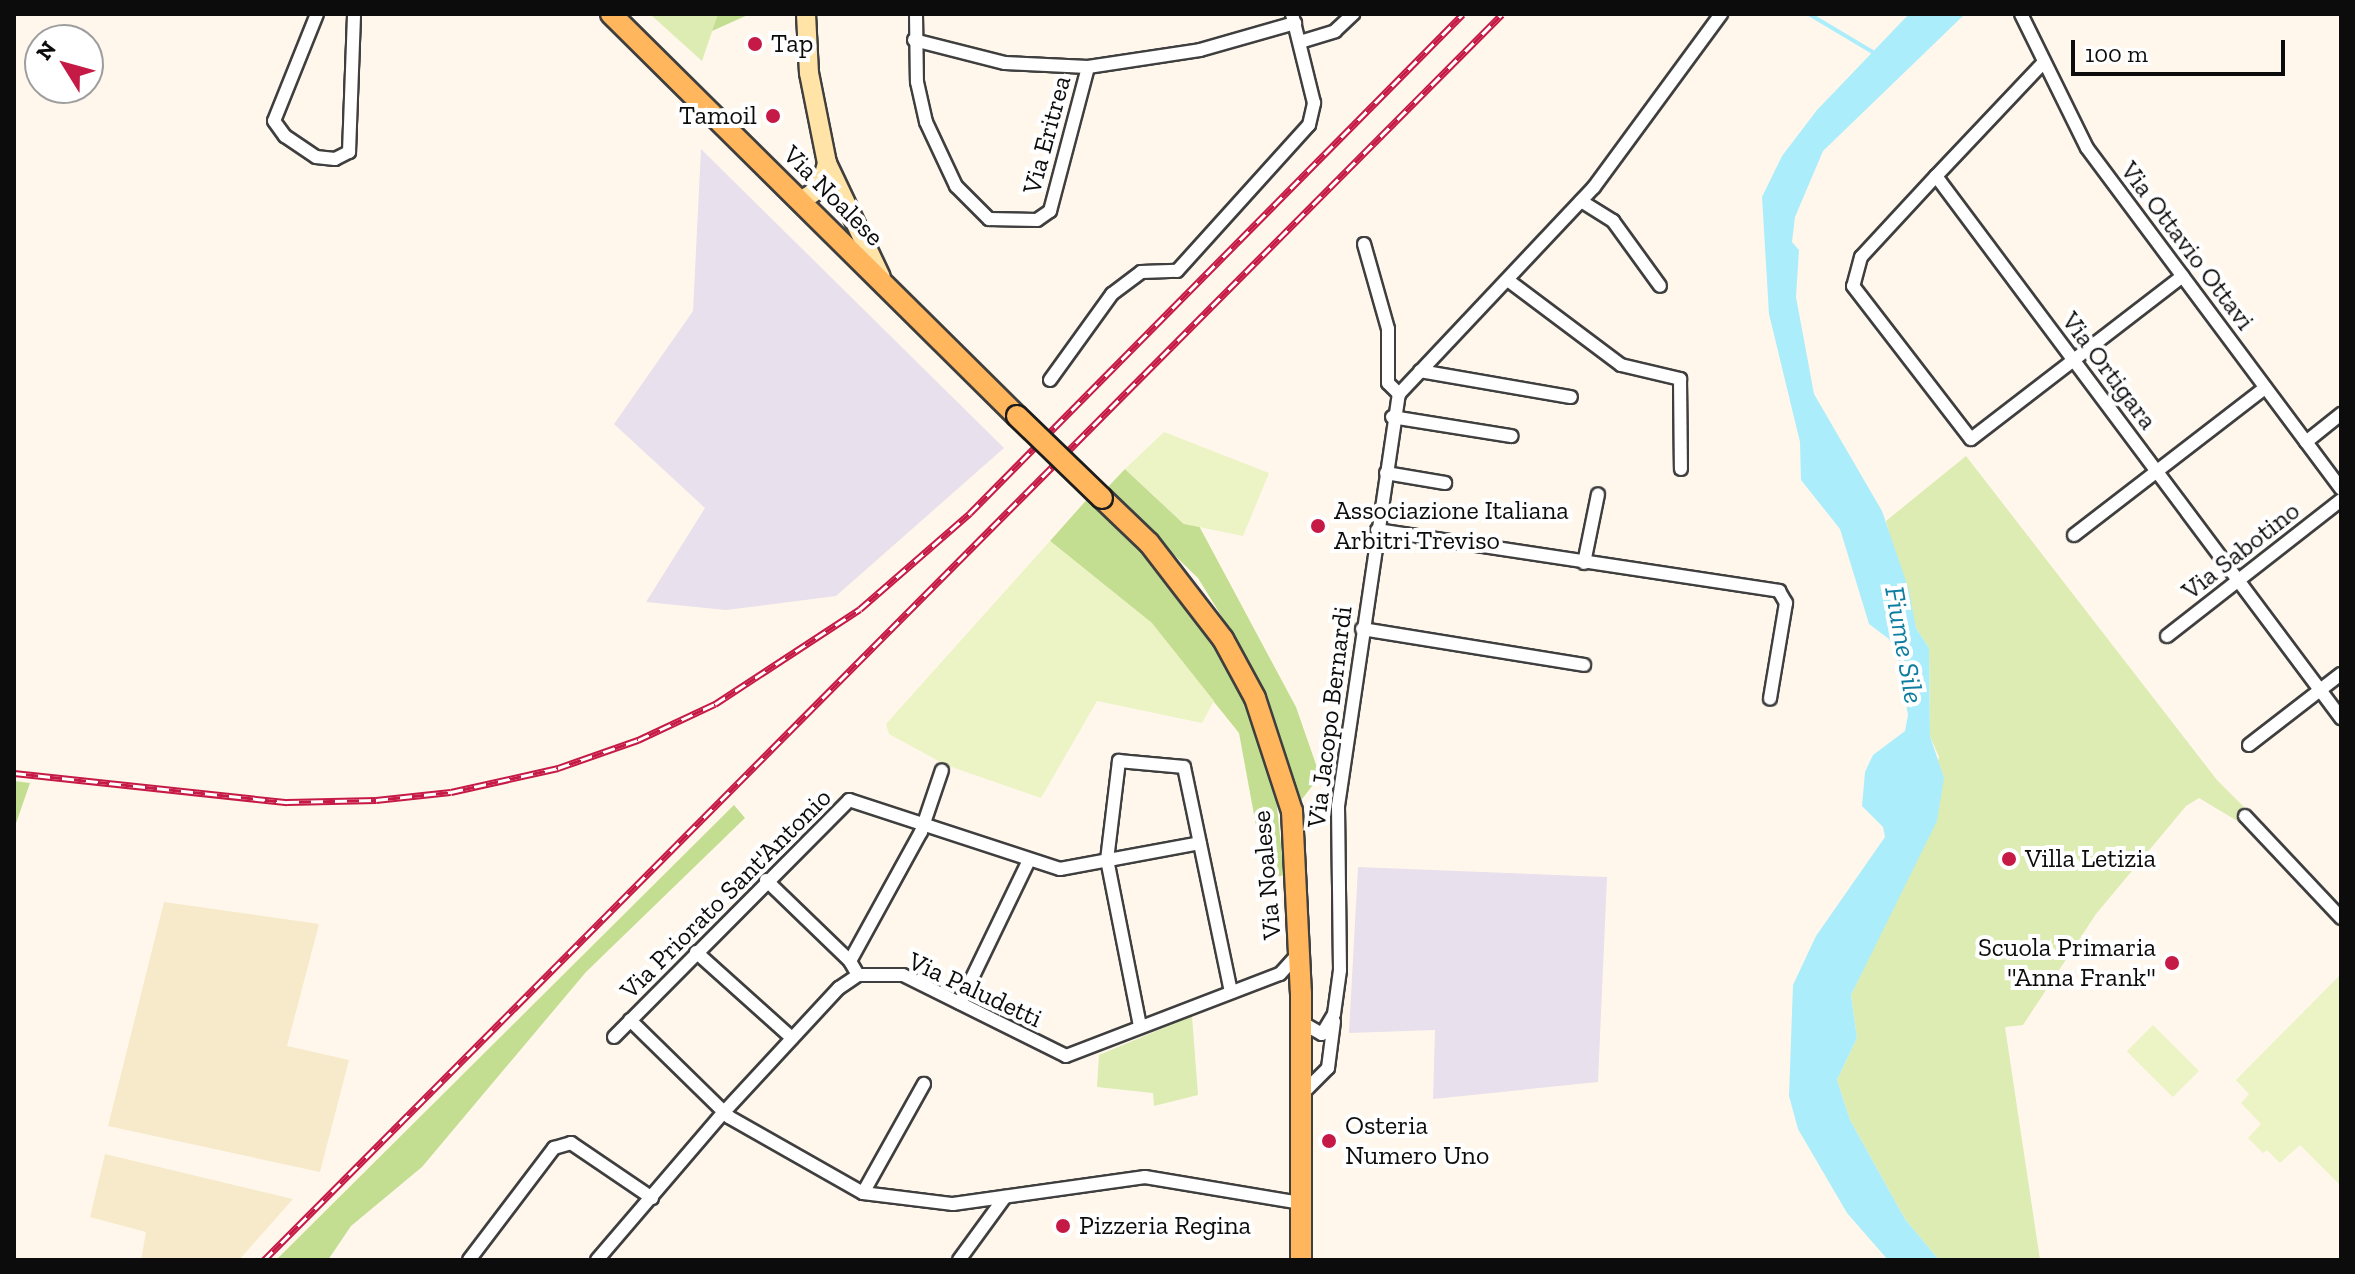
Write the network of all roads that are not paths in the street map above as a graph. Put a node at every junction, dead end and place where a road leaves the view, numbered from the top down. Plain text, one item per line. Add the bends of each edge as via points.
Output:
1 (317, 14) edge
2 (354, 14) edge
3 (611, 14) edge
4 (806, 14) edge
5 (916, 14) edge
6 (1353, 14) edge
7 (1721, 14) edge
8 (2021, 14) edge
9 (1293, 18) edge
10 (914, 40) junction
11 (1300, 42) junction
12 (2043, 63) junction
13 (1088, 67) junction
14 (827, 163) junction
15 (1936, 176) junction
16 (801, 201) junction
17 (1581, 201) junction
18 (1364, 244) dead end
19 (2183, 276) junction
20 (1509, 281) junction
21 (884, 282) junction
22 (1660, 286) dead end
23 (2074, 361) junction
24 (1420, 371) junction
25 (1050, 380) dead end
26 (2265, 388) junction
27 (1399, 394) junction
28 (1571, 397) dead end
29 (2341, 414) edge
30 (1392, 417) junction
31 (1511, 436) dead end
32 (2306, 442) junction
33 (1681, 469) dead end
34 (1386, 473) junction
35 (2158, 473) junction
36 (1445, 483) dead end
37 (2341, 489) edge
38 (1598, 494) dead end
39 (2341, 500) edge
40 (1377, 530) junction
41 (2074, 535) dead end
42 (1584, 563) junction
43 (2239, 582) junction
44 (1362, 629) junction
45 (2167, 636) dead end
46 (1584, 665) dead end
47 (2341, 674) edge
48 (2320, 690) junction
49 (1770, 699) dead end
50 (2341, 718) edge
51 (2249, 745) dead end
52 (942, 770) dead end
53 (2245, 816) dead end
54 (924, 826) junction
55 (1200, 843) junction
56 (1029, 860) junction
57 (1107, 860) junction
58 (766, 880) junction
59 (2341, 918) edge
60 (1299, 951) junction
61 (696, 952) junction
62 (850, 961) junction
63 (858, 975) junction
64 (1231, 992) junction
65 (960, 1003) junction
66 (1334, 1014) junction
67 (630, 1020) junction
68 (1301, 1021) junction
69 (1140, 1026) junction
70 (614, 1037) dead end
71 (792, 1038) junction
72 (924, 1084) dead end
73 (1301, 1095) junction
74 (724, 1112) junction
75 (863, 1193) junction
76 (1005, 1197) junction
77 (652, 1198) junction
78 (1300, 1203) junction
79 (469, 1260) edge
80 (597, 1260) edge
81 (959, 1260) edge
82 (1301, 1260) edge

1 - 2 street via 274,121 285,136 316,157 335,159 349,152
3 - 16 main road, Via Noalese
4 - 14 main road via 809,73
5 - 10 street, Via Eritrea
6 - 11 street via 1335,31
7 - 17 street
8 - 12 street, Via Ottavio Ottavi
9 - 11 street
9 - 13 street via 1200,50
10 - 13 street via 1005,63
10 - 13 street, Via Eritrea via 926,122 945,167 969,203 989,219 1037,220 1057,197
11 - 25 street via 1314,103 1309,125 1177,271 1141,272 1112,294
12 - 15 street
12 - 19 street, Via Ottavio Ottavi via 2087,148
14 - 16 main road via 820,188
14 - 21 main road
15 - 23 street, Via Ortigara
15 - 23 street via 1856,264 1856,294 1971,439
16 - 21 main road, Via Noalese
17 - 20 street
17 - 22 street via 1613,221
18 - 27 street via 1388,329 1388,383
19 - 23 street
19 - 26 street, Via Ottavio Ottavi
20 - 24 street
20 - 33 street via 1621,365 1680,379
21 - 60 main road, Via Noalese, bridge via 1190,590 1255,698 1292,811
23 - 35 street, Via Ortigara
24 - 27 street
24 - 28 street
26 - 32 street, Via Ottavio Ottavi
26 - 35 street
27 - 30 street, Via Jacopo Bernardi
29 - 32 street
30 - 31 street
30 - 34 street, Via Jacopo Bernardi
32 - 37 street, Via Ottavio Ottavi
34 - 36 street
34 - 40 street, Via Jacopo Bernardi
35 - 41 street
35 - 43 street, Via Ortigara
38 - 42 street
39 - 43 street, Via Sabotino
40 - 42 street
40 - 44 street, Via Jacopo Bernardi
42 - 49 street via 1779,591 1786,603
43 - 45 street, Via Sabotino
43 - 48 street, Via Ortigara
44 - 46 street
44 - 66 street, Via Jacopo Bernardi via 1338,806 1340,970
47 - 48 street
48 - 50 street, Via Ortigara
48 - 51 street
52 - 54 street
53 - 59 street
54 - 56 street, Via Priorato Sant'Antonio
54 - 58 street, Via Priorato Sant'Antonio via 849,800
54 - 62 street
55 - 57 street, Via Priorato Sant'Antonio
55 - 57 street via 1184,767 1119,761
55 - 64 street
56 - 57 street, Via Priorato Sant'Antonio via 1060,869
56 - 65 street
57 - 69 street
58 - 61 street, Via Priorato Sant'Antonio
58 - 62 street
60 - 64 street, Via Paludetti via 1280,974
60 - 68 main road, Via Noalese
61 - 67 street, Via Priorato Sant'Antonio
61 - 71 street
62 - 63 street
63 - 65 street, Via Paludetti via 903,975
63 - 71 street
64 - 69 street, Via Paludetti
65 - 69 street, Via Paludetti via 1066,1056
66 - 68 street via 1322,1034
66 - 73 street, Via Jacopo Bernardi via 1328,1068
67 - 70 street, Via Priorato Sant'Antonio
67 - 74 street
68 - 73 main road, Via Noalese
71 - 74 street
72 - 75 street
73 - 78 main road, Via Noalese
74 - 75 street
74 - 77 street
75 - 76 street via 944,1205
76 - 78 street via 1145,1177
76 - 81 street
77 - 79 street via 571,1143 554,1148
77 - 80 street
78 - 82 main road, Via Noalese

